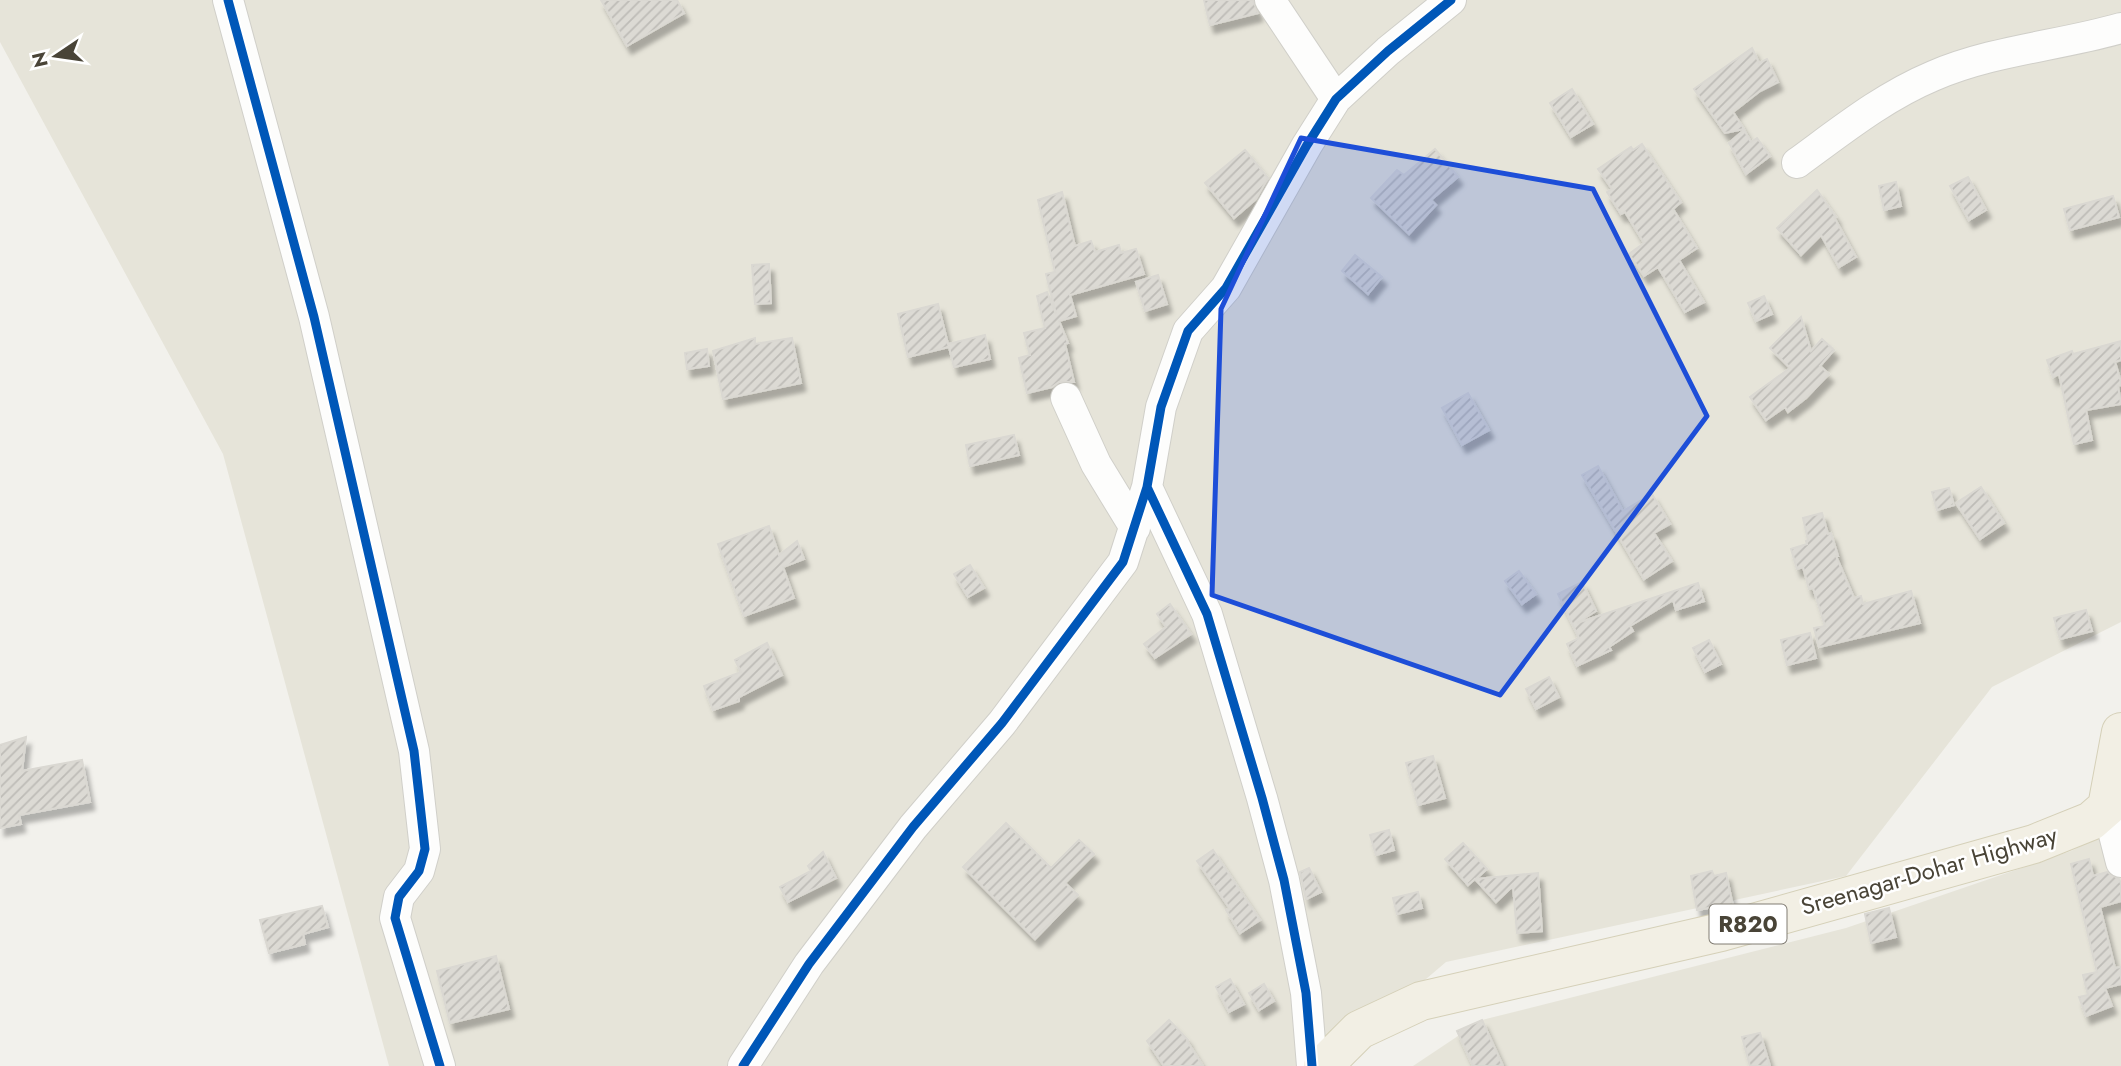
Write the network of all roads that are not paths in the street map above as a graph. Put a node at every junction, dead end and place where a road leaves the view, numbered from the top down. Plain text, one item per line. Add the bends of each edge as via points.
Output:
1 (228, 0) edge
2 (1270, 0) edge
3 (1451, 0) edge
4 (2121, 28) edge
5 (1336, 99) junction
6 (1797, 163) dead end
7 (1066, 398) dead end
8 (1147, 486) junction
9 (1135, 528) junction
10 (2121, 733) edge
11 (2107, 807) junction
12 (2121, 862) edge
13 (439, 1066) edge
14 (743, 1066) edge
15 (1312, 1066) edge
16 (1323, 1066) edge

1 - 13 street via 314,317 414,751 425,849 419,871 399,897 396,918
2 - 5 street
3 - 5 street
4 - 6 street via 2009,52 1934,75 1875,106
5 - 8 street via 1226,288 1188,331 1161,407
7 - 9 street via 1096,464
8 - 9 street
8 - 15 street via 1207,614 1262,798 1306,993
9 - 14 street via 1123,562 1002,723 914,827 809,964
10 - 11 main road
11 - 12 street
11 - 16 main road, Sreenagar-Dohar Highway / R820 via 2091,821 2034,844 1721,932 1421,1002 1359,1030

